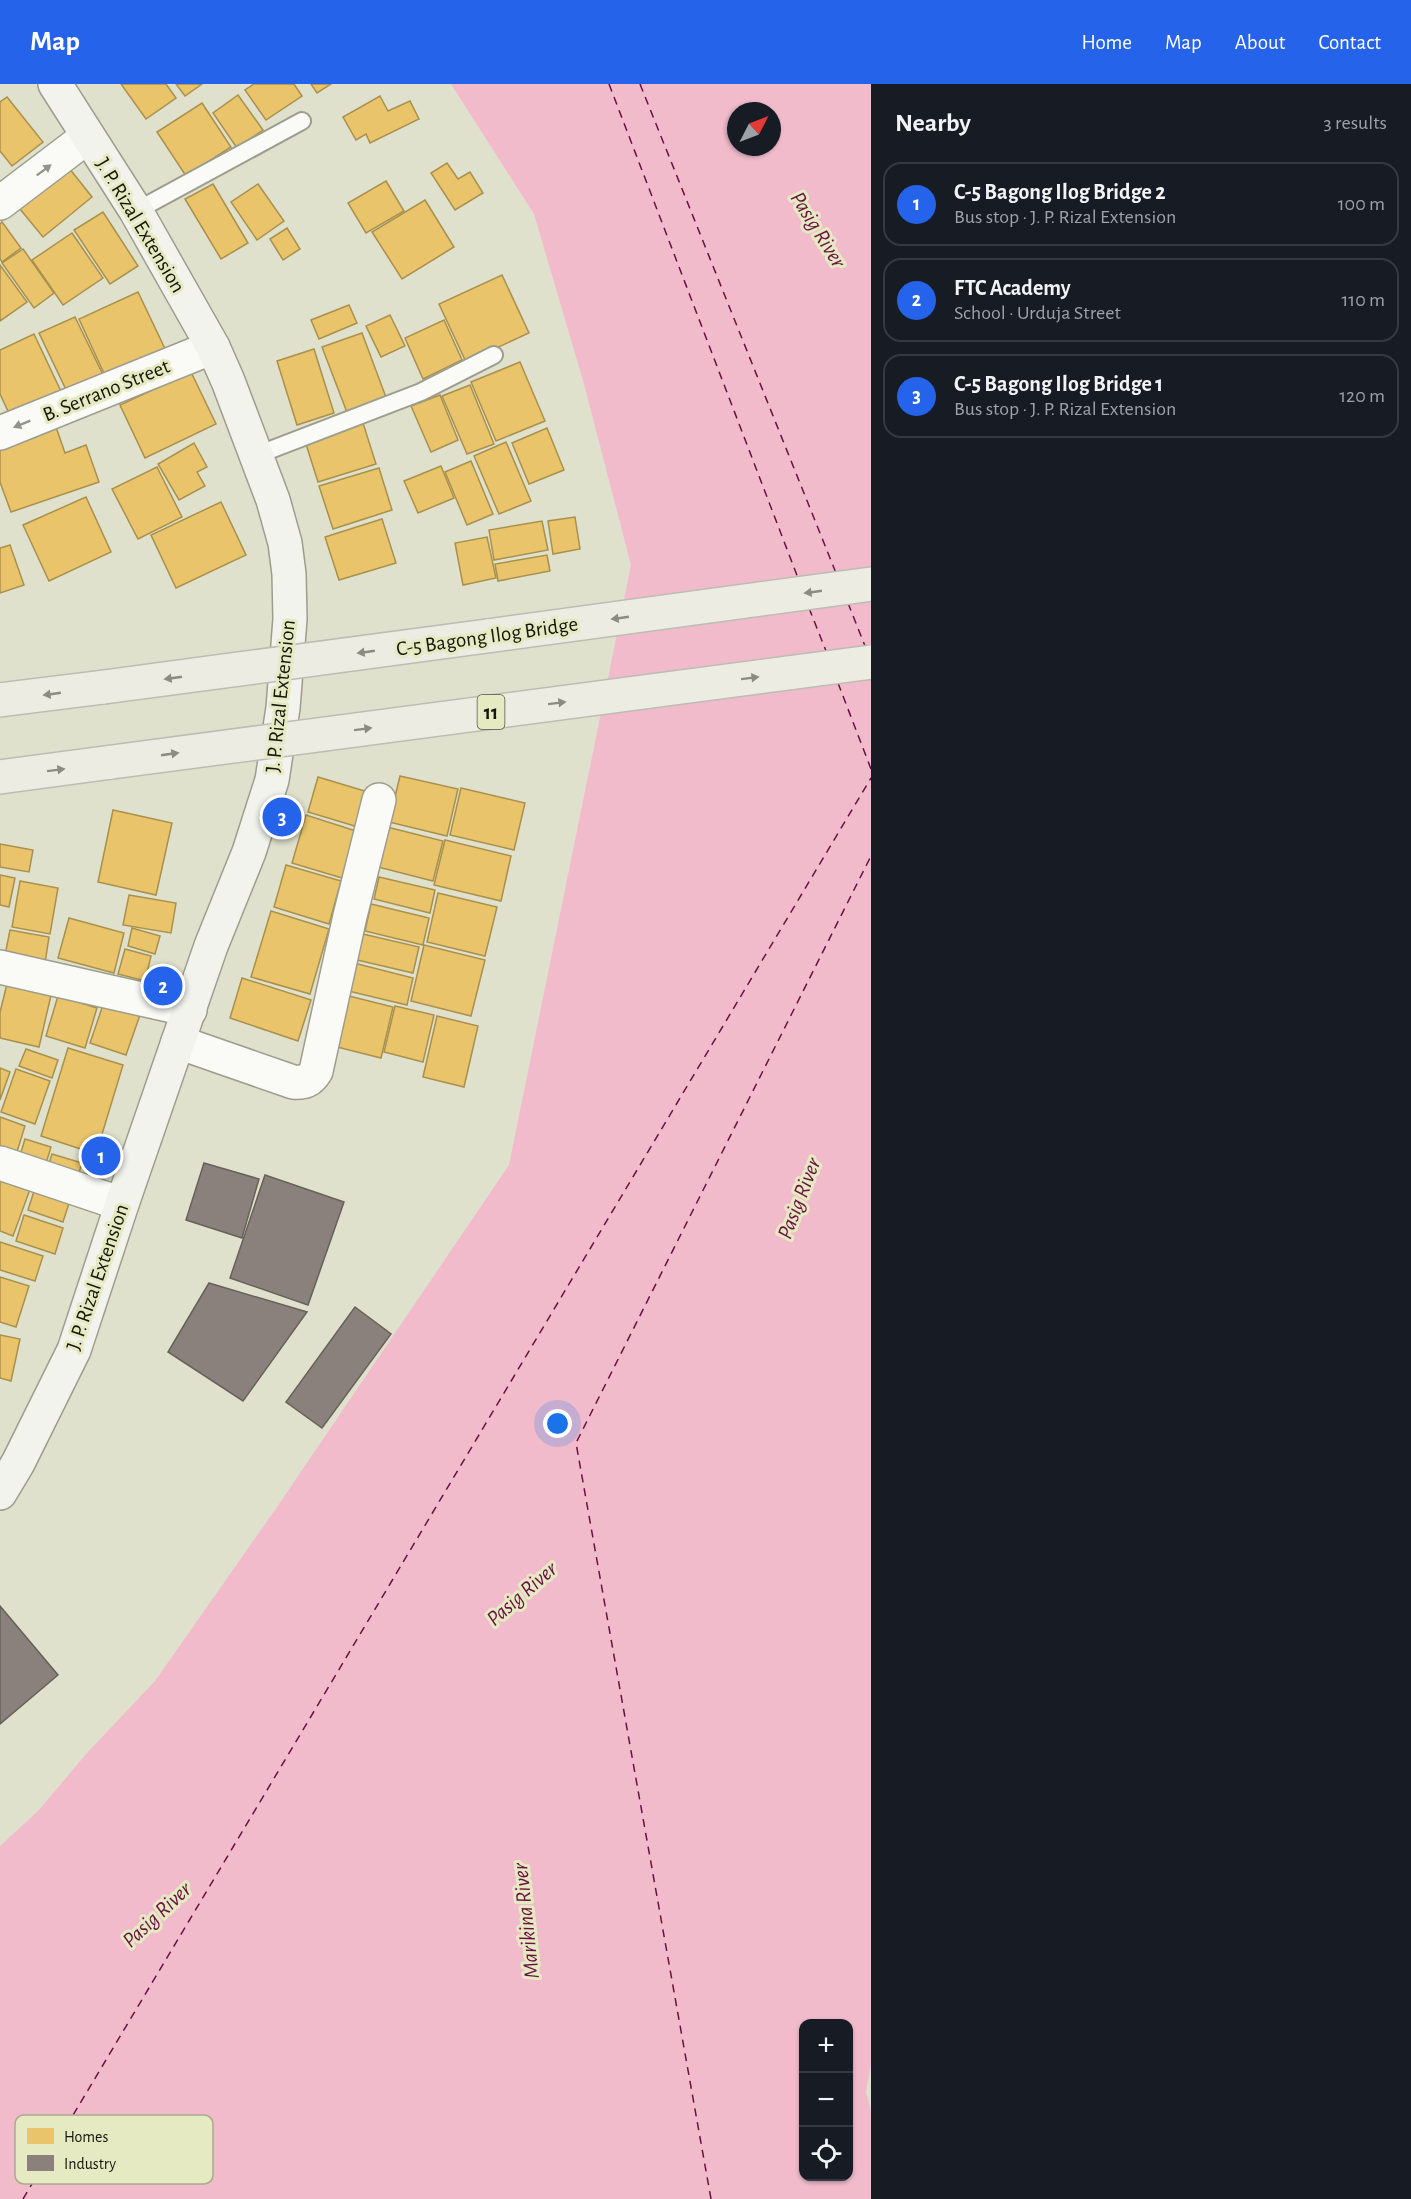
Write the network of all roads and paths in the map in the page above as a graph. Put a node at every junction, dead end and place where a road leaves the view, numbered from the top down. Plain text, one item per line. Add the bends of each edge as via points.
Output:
1 (55, 84) edge
2 (302, 121) dead end
3 (87, 137) junction
4 (0, 203) edge
5 (136, 212) junction
6 (213, 347) junction
7 (494, 355) dead end
8 (0, 433) edge
9 (257, 455) junction
10 (871, 584) edge
11 (871, 662) edge
12 (0, 700) edge
13 (0, 777) edge
14 (379, 800) dead end
15 (0, 967) edge
16 (190, 1011) junction
17 (178, 1042) junction
18 (0, 1163) edge
19 (122, 1204) junction
20 (9, 1460) edge
21 (0, 1493) edge

1 - 3 main road, J. P. Rizal Extension
2 - 5 lane
4 -> 3 street
3 - 5 main road, J. P. Rizal Extension
5 - 6 main road, J. P. Rizal Extension
6 -> 8 street, B. Serrano Street
6 - 9 main road, J. P. Rizal Extension
7 - 9 lane via 421,392
9 - 16 main road, J. P. Rizal Extension via 285,543 289,574 290,619 283,708 272,780
10 -> 12 main road, C-5 Bagong Ilog Bridge, bridge
13 -> 11 main road, 11, bridge
14 - 17 street via 312,1078 293,1082
15 - 16 street
16 - 17 main road, J. P. Rizal Extension
17 - 19 main road, J. P. Rizal Extension
18 - 19 street
19 - 20 main road, J. P. Rizal Extension via 74,1350
20 - 21 main road, J. P. Rizal Extension

